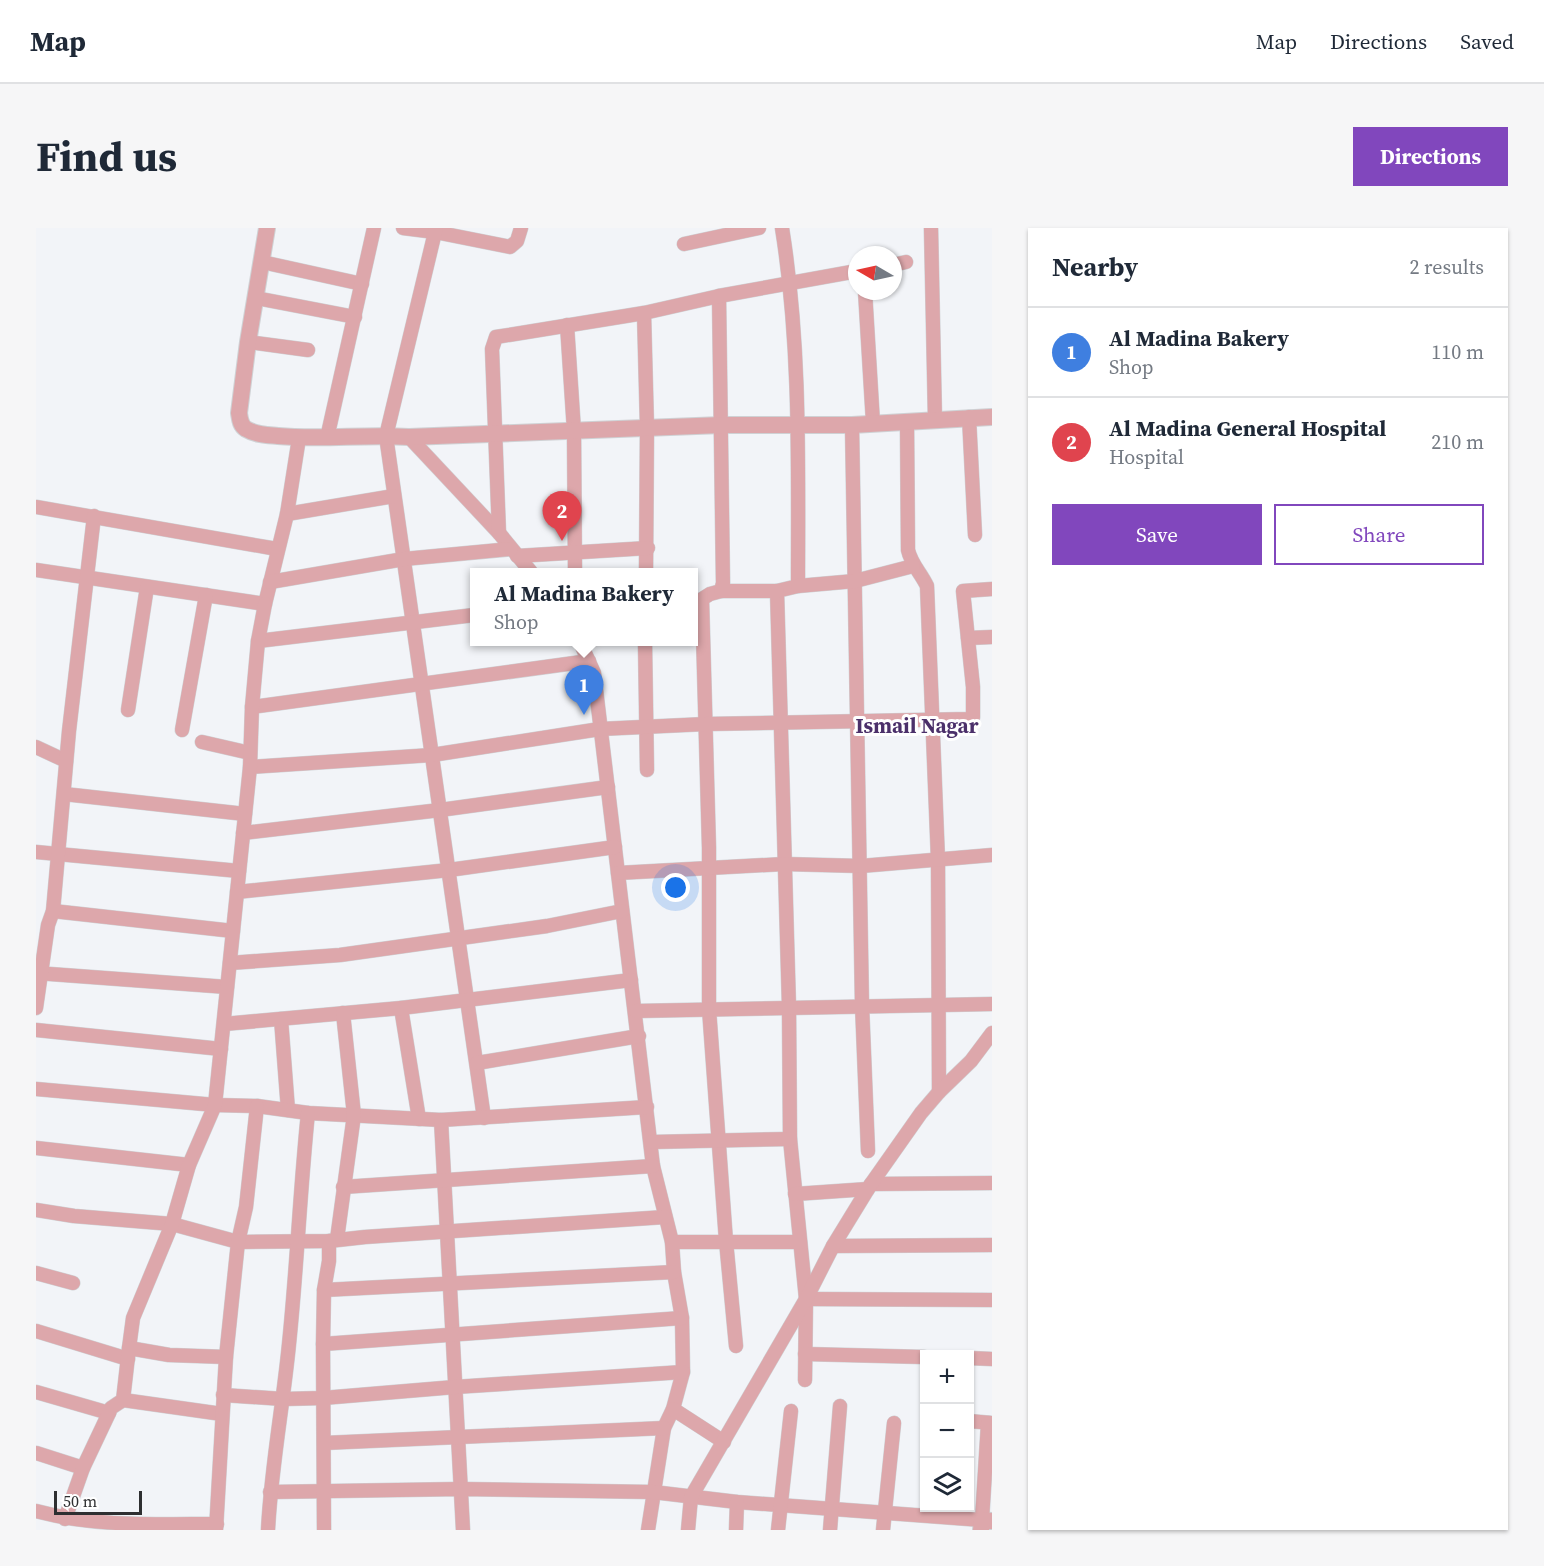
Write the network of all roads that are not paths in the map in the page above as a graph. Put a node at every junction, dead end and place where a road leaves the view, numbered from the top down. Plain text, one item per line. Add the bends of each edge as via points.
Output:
1 (267, 228) edge
2 (374, 228) edge
3 (402, 228) edge
4 (521, 228) edge
5 (759, 228) edge
6 (782, 228) edge
7 (931, 228) edge
8 (436, 230) edge
9 (684, 244) dead end
10 (262, 262) junction
11 (848, 273) edge
12 (362, 284) junction
13 (791, 284) junction
14 (719, 296) junction
15 (256, 298) junction
16 (866, 300) edge
17 (644, 314) junction
18 (355, 317) junction
19 (567, 325) junction
20 (248, 342) junction
21 (308, 350) dead end
22 (969, 417) junction
23 (992, 417) edge
24 (935, 420) junction
25 (907, 422) junction
26 (873, 423) junction
27 (798, 424) junction
28 (722, 425) junction
29 (852, 425) junction
30 (647, 427) junction
31 (574, 431) junction
32 (496, 435) junction
33 (386, 436) junction
34 (409, 437) junction
35 (299, 438) junction
36 (327, 438) junction
37 (394, 496) junction
38 (36, 507) edge
39 (287, 514) junction
40 (94, 516) junction
41 (499, 533) junction
42 (975, 536) dead end
43 (648, 548) junction
44 (277, 549) junction
45 (514, 552) junction
46 (575, 552) junction
47 (404, 559) junction
48 (913, 566) junction
49 (527, 568) edge
50 (575, 568) edge
51 (646, 568) edge
52 (36, 570) edge
53 (87, 577) junction
54 (855, 581) junction
55 (270, 582) junction
56 (798, 586) junction
57 (147, 587) junction
58 (992, 589) edge
59 (722, 591) junction
60 (777, 591) junction
61 (206, 596) junction
62 (698, 599) edge
63 (265, 604) junction
64 (470, 616) edge
65 (414, 624) junction
66 (992, 637) edge
67 (968, 638) junction
68 (258, 641) junction
69 (582, 646) edge
70 (645, 646) edge
71 (589, 661) junction
72 (423, 685) junction
73 (252, 707) junction
74 (128, 710) dead end
75 (933, 719) junction
76 (858, 721) junction
77 (782, 723) junction
78 (706, 724) junction
79 (646, 727) junction
80 (600, 729) junction
81 (182, 730) dead end
82 (202, 742) dead end
83 (36, 747) edge
84 (250, 753) junction
85 (432, 755) junction
86 (66, 761) junction
87 (250, 767) junction
88 (647, 770) dead end
89 (608, 787) junction
90 (64, 794) junction
91 (440, 810) junction
92 (245, 814) junction
93 (243, 833) junction
94 (615, 847) junction
95 (36, 852) edge
96 (56, 854) junction
97 (992, 855) edge
98 (938, 860) junction
99 (784, 864) junction
100 (861, 866) junction
101 (710, 868) junction
102 (449, 870) junction
103 (239, 872) junction
104 (618, 873) junction
105 (237, 892) junction
106 (52, 911) junction
107 (622, 911) junction
108 (42, 925) edge
109 (233, 931) junction
110 (458, 937) junction
111 (230, 963) junction
112 (38, 973) edge
113 (631, 980) junction
114 (227, 987) junction
115 (467, 1000) junction
116 (992, 1004) edge
117 (862, 1005) junction
118 (937, 1005) junction
119 (36, 1008) edge
120 (401, 1008) junction
121 (789, 1008) junction
122 (709, 1009) junction
123 (636, 1011) junction
124 (343, 1013) junction
125 (281, 1019) junction
126 (224, 1024) junction
127 (36, 1030) edge
128 (992, 1033) edge
129 (639, 1036) junction
130 (221, 1049) junction
131 (477, 1063) junction
132 (36, 1089) edge
133 (939, 1092) junction
134 (215, 1105) junction
135 (257, 1106) junction
136 (647, 1107) junction
137 (288, 1110) junction
138 (308, 1113) junction
139 (354, 1115) junction
140 (484, 1118) junction
141 (419, 1119) junction
142 (441, 1120) junction
143 (790, 1139) junction
144 (718, 1140) junction
145 (652, 1142) junction
146 (36, 1148) edge
147 (868, 1151) dead end
148 (189, 1165) junction
149 (653, 1166) junction
150 (444, 1181) junction
151 (992, 1183) edge
152 (870, 1186) junction
153 (344, 1187) junction
154 (795, 1194) junction
155 (36, 1210) edge
156 (665, 1217) junction
157 (172, 1224) junction
158 (447, 1231) junction
159 (333, 1240) junction
160 (726, 1241) junction
161 (238, 1242) junction
162 (298, 1242) junction
163 (672, 1242) junction
164 (800, 1242) junction
165 (992, 1245) edge
166 (833, 1246) junction
167 (674, 1272) junction
168 (36, 1273) edge
169 (73, 1283) dead end
170 (449, 1283) junction
171 (324, 1290) junction
172 (806, 1299) junction
173 (992, 1300) edge
174 (682, 1318) junction
175 (36, 1331) edge
176 (452, 1335) junction
177 (323, 1344) junction
178 (736, 1346) dead end
179 (128, 1354) junction
180 (805, 1354) junction
181 (226, 1357) junction
182 (920, 1357) edge
183 (974, 1358) edge
184 (992, 1359) edge
185 (682, 1372) junction
186 (805, 1380) dead end
187 (455, 1387) junction
188 (36, 1392) edge
189 (223, 1395) junction
190 (283, 1398) junction
191 (323, 1398) junction
192 (123, 1400) junction
193 (840, 1406) dead end
194 (673, 1409) junction
195 (791, 1412) dead end
196 (109, 1413) junction
197 (222, 1414) junction
198 (974, 1421) edge
199 (894, 1423) dead end
200 (990, 1423) edge
201 (664, 1428) junction
202 (458, 1437) junction
203 (724, 1442) junction
204 (324, 1443) junction
205 (36, 1453) edge
206 (83, 1468) junction
207 (461, 1489) junction
208 (324, 1491) junction
209 (270, 1492) junction
210 (653, 1492) junction
211 (691, 1497) junction
212 (737, 1502) junction
213 (780, 1505) junction
214 (831, 1509) junction
215 (36, 1511) edge
216 (885, 1513) junction
217 (934, 1518) edge
218 (65, 1519) junction
219 (985, 1524) edge
220 (217, 1527) edge
221 (268, 1530) edge
222 (324, 1530) edge
223 (463, 1530) edge
224 (648, 1530) edge
225 (688, 1530) edge
226 (736, 1530) edge
227 (778, 1530) edge
228 (830, 1530) edge
229 (883, 1530) edge

1 - 10 street
2 - 12 street
3 - 8 street
4 - 8 street via 517,241 510,246
5 - 9 street
6 - 13 street
7 - 24 street
8 - 33 street
10 - 12 street
10 - 15 street
11 - 13 street
12 - 18 street
13 - 14 street
13 - 27 street
14 - 17 street
14 - 28 street
15 - 18 street
15 - 20 street
16 - 26 street
17 - 19 street
17 - 30 street
18 - 36 street
19 - 31 street
19 - 32 street via 494,340
20 - 21 street
20 - 35 street via 241,424 256,433
22 - 23 street
22 - 24 street
22 - 42 street
24 - 25 street
25 - 26 street
25 - 48 street via 908,550
26 - 29 street
27 - 28 street
27 - 29 street
27 - 56 street
28 - 30 street
28 - 59 street
29 - 54 street
30 - 31 street
30 - 43 street
31 - 32 street
31 - 46 street
32 - 34 street
32 - 41 street
33 - 34 street
33 - 36 street
33 - 37 street
34 - 41 street
35 - 36 street
35 - 39 street
37 - 39 street
37 - 47 street
38 - 40 street
39 - 44 street
40 - 44 street
40 - 53 street
41 - 45 street
43 - 46 street
43 - 51 street
44 - 55 street
45 - 46 street
45 - 47 street
45 - 49 street
46 - 50 street
47 - 55 street
47 - 65 street
48 - 54 street
48 - 75 street via 927,586
52 - 53 street
53 - 57 street
53 - 86 street
54 - 56 street
54 - 76 street
55 - 63 street
56 - 60 street
57 - 61 street
57 - 74 street
58 - 67 street via 963,591
59 - 60 street
59 - 62 street
60 - 77 street
61 - 63 street
61 - 81 street
62 - 78 street
63 - 68 street
64 - 65 street
65 - 68 street
65 - 72 street
66 - 67 street
67 - 75 street via 973,717
68 - 73 street
69 - 71 street
70 - 79 street
71 - 72 street
71 - 80 street via 594,673
72 - 73 street
72 - 85 street
73 - 84 street
75 - 76 street
75 - 98 street
76 - 77 street
76 - 100 street
77 - 78 street
77 - 99 street
78 - 79 street
78 - 101 street
79 - 80 street
79 - 88 street
80 - 85 street
80 - 89 street
82 - 84 street
83 - 86 street
84 - 87 street
85 - 87 street
85 - 91 street
86 - 90 street
87 - 92 street
89 - 91 street
89 - 94 street
90 - 92 street
90 - 96 street
91 - 93 street
91 - 102 street
92 - 93 street
93 - 103 street
94 - 102 street
94 - 104 street
95 - 96 street
96 - 103 street
96 - 106 street
97 - 98 street
98 - 100 street
98 - 118 street
99 - 100 street
99 - 101 street
99 - 121 street
100 - 117 street
101 - 104 street
101 - 122 street
102 - 105 street
102 - 110 street
103 - 105 street
104 - 107 street
105 - 109 street
106 - 108 street
106 - 109 street
107 - 110 street via 547,926
107 - 113 street
108 - 112 street
109 - 111 street
110 - 111 street via 340,955
110 - 115 street
111 - 114 street
112 - 114 street
112 - 119 street
113 - 115 street
113 - 123 street
114 - 126 street
115 - 120 street
115 - 131 street
116 - 118 street
117 - 118 street
117 - 121 street
117 - 147 street
118 - 133 street
120 - 124 street
120 - 141 street
121 - 122 street
121 - 143 street
122 - 123 street
122 - 144 street
123 - 129 street
124 - 125 street
124 - 139 street
125 - 126 street
125 - 137 street
126 - 130 street
127 - 130 street
128 - 133 street via 971,1061
129 - 131 street
129 - 136 street
130 - 134 street
131 - 140 street
132 - 134 street
133 - 152 street
134 - 135 street
134 - 148 street
135 - 137 street
135 - 161 street via 246,1207
136 - 140 street
136 - 145 street
137 - 138 street
138 - 139 street
138 - 162 street
139 - 141 street
139 - 153 street
140 - 142 street
141 - 142 street
142 - 150 street
143 - 144 street
143 - 154 street
144 - 145 street
144 - 160 street
145 - 149 street
146 - 148 street
148 - 157 street
149 - 150 street
149 - 156 street
150 - 153 street
150 - 158 street
151 - 152 street
152 - 154 street
152 - 166 street
153 - 159 street
154 - 164 street
155 - 157 street
156 - 158 street
156 - 163 street
157 - 161 street
157 - 179 street via 133,1318
158 - 159 street
158 - 170 street
159 - 162 street
159 - 171 street
160 - 163 street
160 - 164 street
160 - 178 street
161 - 162 street
161 - 181 street
162 - 190 street
163 - 167 street
164 - 172 street
165 - 166 street
166 - 172 street
167 - 170 street
167 - 174 street
168 - 169 street
170 - 171 street
170 - 176 street
171 - 177 street
172 - 173 street
172 - 180 street
172 - 203 street
174 - 176 street
174 - 185 street
175 - 179 street
176 - 177 street
176 - 187 street
177 - 191 street
179 - 181 street
179 - 192 street
180 - 182 street
180 - 186 street
181 - 189 street
183 - 184 street
185 - 187 street
185 - 194 street
187 - 191 street
187 - 202 street
188 - 196 street
189 - 190 street
189 - 197 street
190 - 191 street
190 - 209 street
191 - 204 street
192 - 196 street
192 - 197 street
193 - 214 street
194 - 201 street
194 - 203 street
195 - 213 street
196 - 206 street
197 - 220 street
198 - 200 street
199 - 216 street
200 - 219 street
201 - 202 street
201 - 210 street
202 - 204 street
202 - 207 street
203 - 211 street
204 - 208 street
205 - 206 street
206 - 218 street
207 - 208 street
207 - 210 street
207 - 223 street
208 - 209 street
208 - 222 street
209 - 221 street
210 - 211 street
210 - 224 street
211 - 212 street
211 - 225 street
212 - 213 street
212 - 226 street
213 - 214 street
213 - 227 street
214 - 216 street
214 - 228 street
215 - 218 street
216 - 217 street
216 - 229 street
217 - 219 street
218 - 220 street

